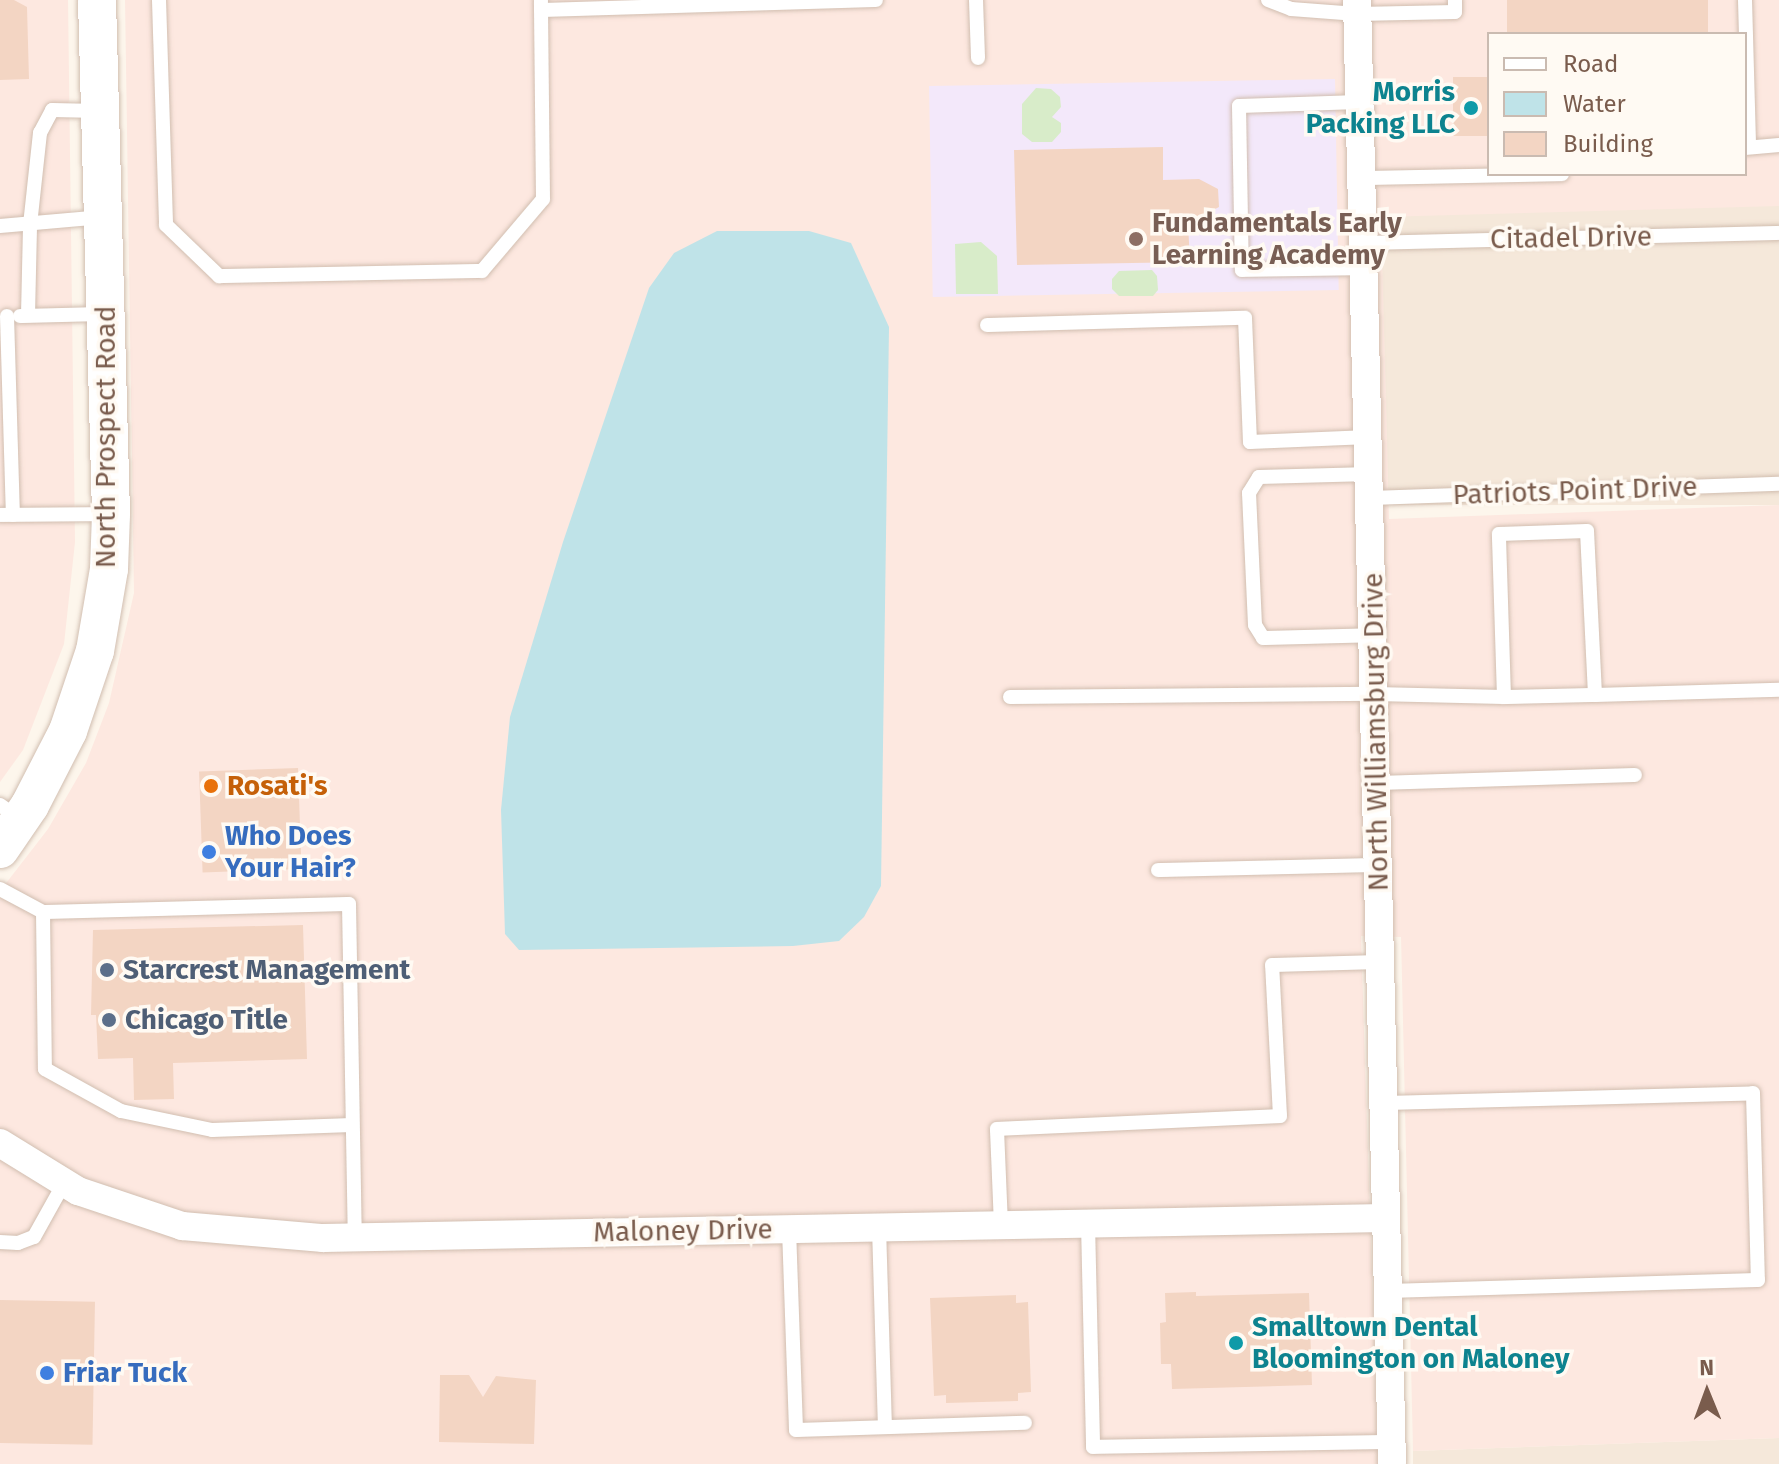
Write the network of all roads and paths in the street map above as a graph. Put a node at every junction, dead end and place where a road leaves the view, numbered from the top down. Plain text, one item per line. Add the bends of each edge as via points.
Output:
1 (97, 0) edge
2 (159, 0) edge
3 (876, 0) edge
4 (976, 0) edge
5 (1268, 0) edge
6 (1455, 0) edge
7 (1745, 0) edge
8 (781, 2) edge
9 (541, 5) edge
10 (1357, 7) edge
11 (1745, 32) edge
12 (978, 58) dead end
13 (1359, 102) junction
14 (100, 111) junction
15 (1779, 145) edge
16 (1747, 147) edge
17 (1487, 176) edge
18 (1362, 178) junction
19 (103, 217) junction
20 (30, 225) junction
21 (0, 226) edge
22 (1779, 233) edge
23 (1364, 255) junction
24 (105, 314) junction
25 (28, 315) junction
26 (4, 316) edge
27 (987, 325) dead end
28 (1369, 437) junction
29 (1779, 484) edge
30 (1371, 486) junction
31 (111, 514) junction
32 (6, 515) edge
33 (1374, 635) junction
34 (1779, 690) edge
35 (1375, 694) junction
36 (1595, 695) junction
37 (1010, 697) dead end
38 (1504, 697) junction
39 (1635, 775) dead end
40 (1377, 783) junction
41 (7, 825) edge
42 (1378, 865) junction
43 (1158, 870) dead end
44 (0, 889) edge
45 (43, 912) junction
46 (1380, 962) junction
47 (1383, 1103) junction
48 (352, 1125) junction
49 (0, 1143) edge
50 (64, 1183) junction
51 (1385, 1218) junction
52 (1088, 1223) junction
53 (1001, 1225) junction
54 (879, 1227) junction
55 (789, 1229) junction
56 (355, 1237) junction
57 (0, 1242) edge
58 (1387, 1291) junction
59 (1025, 1423) dead end
60 (885, 1427) junction
61 (1392, 1453) edge

1 - 14 street, North Prospect Road
2 - 9 lane via 166,225 219,276 482,271 543,199
3 - 8 lane
4 - 12 lane
5 - 10 lane via 1291,9
6 - 10 lane via 1455,12
7 - 11 lane
8 - 9 lane
10 - 13 street, North Williamsburg Drive
13 - 18 street, North Williamsburg Drive
13 - 23 lane, Citadel Drive via 1239,106 1242,270
14 - 19 street, North Prospect Road
14 - 20 lane via 52,110 40,133
15 - 16 lane
17 - 18 lane
18 - 23 street, North Williamsburg Drive
19 - 20 lane
19 - 24 street, North Prospect Road
20 - 21 lane
20 - 25 lane
22 - 23 lane, Citadel Drive
23 - 28 street, North Williamsburg Drive
24 - 25 lane
24 - 31 street, North Prospect Road
25 - 26 lane
26 - 32 lane
27 - 28 lane via 1245,318 1250,442
28 - 30 street, North Williamsburg Drive
29 - 30 lane, Patriots Point Drive
30 - 33 street, North Williamsburg Drive
30 - 33 lane, Patriots Point Drive via 1259,477 1249,493 1255,625 1263,638
31 - 32 lane
31 - 41 street, North Prospect Road via 103,610 87,678 51,769
33 - 35 street, North Williamsburg Drive
34 - 36 lane
35 - 37 lane
35 - 38 lane
35 - 40 street, North Williamsburg Drive
36 - 38 lane
36 - 38 lane via 1587,531 1499,534
39 - 40 lane
40 - 42 street, North Williamsburg Drive
42 - 43 lane
42 - 46 street, North Williamsburg Drive
44 - 45 lane
45 - 48 lane via 45,1069 121,1111 212,1130
45 - 48 lane via 349,904
46 - 47 street, North Williamsburg Drive
46 - 53 lane via 1272,965 1280,1116 997,1129
47 - 51 street, North Williamsburg Drive
47 - 58 lane via 1753,1093 1758,1280
48 - 56 lane
49 - 50 street, Maloney Drive
50 - 56 street, Maloney Drive via 182,1226
50 - 57 lane via 34,1237
51 - 52 street, Maloney Drive
51 - 58 street, North Williamsburg Drive
52 - 53 street, Maloney Drive
52 - 61 lane via 1093,1447
53 - 54 street, Maloney Drive
54 - 55 street, Maloney Drive
54 - 60 lane
55 - 56 street, Maloney Drive
55 - 60 lane via 796,1430
58 - 61 street, North Williamsburg Drive
59 - 60 lane

